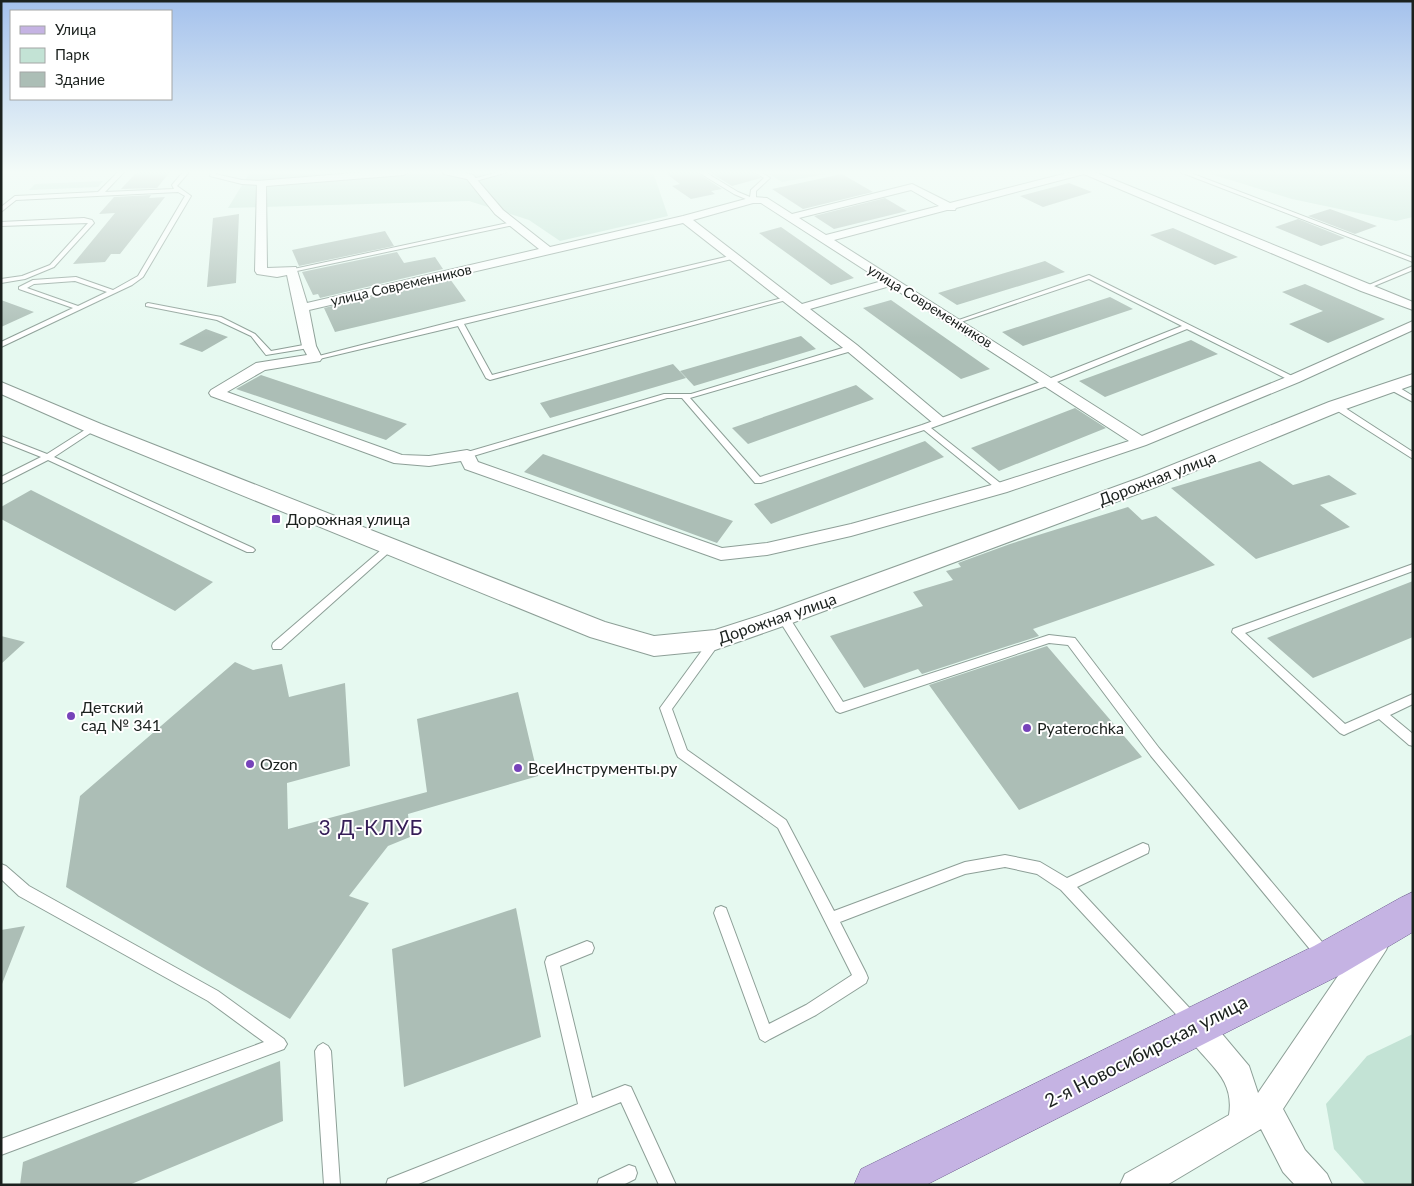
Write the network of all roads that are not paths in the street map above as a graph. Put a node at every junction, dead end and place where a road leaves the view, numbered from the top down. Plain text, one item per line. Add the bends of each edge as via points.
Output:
1 (87, 227) edge
2 (169, 227) edge
3 (261, 227) edge
4 (496, 227) edge
5 (517, 227) edge
6 (649, 227) edge
7 (697, 227) edge
8 (807, 227) edge
9 (872, 227) edge
10 (1220, 227) edge
11 (1328, 227) edge
12 (824, 239) junction
13 (547, 250) junction
14 (734, 257) junction
15 (1413, 260) edge
16 (1413, 268) edge
17 (292, 270) junction
18 (1, 281) edge
19 (891, 282) junction
20 (1365, 288) junction
21 (113, 292) junction
22 (788, 298) junction
23 (148, 305) dead end
24 (1413, 306) edge
25 (78, 308) junction
26 (302, 308) junction
27 (802, 308) junction
28 (459, 322) junction
29 (956, 322) junction
30 (1413, 324) edge
31 (1188, 326) junction
32 (1, 345) edge
33 (852, 348) junction
34 (312, 352) junction
35 (1294, 379) junction
36 (1413, 379) edge
37 (1050, 382) junction
38 (1, 387) edge
39 (1392, 387) junction
40 (684, 396) junction
41 (1413, 400) edge
42 (1336, 406) junction
43 (938, 420) junction
44 (925, 427) junction
45 (94, 428) junction
46 (1, 438) edge
47 (1141, 442) junction
48 (466, 455) junction
49 (1413, 456) edge
50 (48, 457) junction
51 (1, 481) edge
52 (1001, 488) junction
53 (391, 546) junction
54 (250, 550) dead end
55 (1413, 567) edge
56 (783, 617) junction
57 (715, 640) junction
58 (277, 646) dead end
59 (1413, 699) edge
60 (1381, 714) junction
61 (1413, 740) edge
62 (1143, 848) dead end
63 (4, 875) edge
64 (1066, 885) junction
65 (721, 913) dead end
66 (832, 918) junction
67 (1399, 920) edge
68 (587, 948) dead end
69 (1328, 960) junction
70 (1197, 1026) junction
71 (323, 1051) dead end
72 (587, 1108) junction
73 (1255, 1116) junction
74 (1, 1147) edge
75 (630, 1173) dead end
76 (332, 1185) edge
77 (394, 1185) edge
78 (605, 1185) edge
79 (668, 1185) edge
80 (877, 1185) edge
81 (1136, 1185) edge
82 (1316, 1185) edge

1 - 18 lane via 52,266 23,278
2 - 21 lane via 140,277
3 - 17 street via 261,271
4 - 17 lane
5 - 13 street
6 - 13 street, улица Современников
7 - 14 street
8 - 12 street, улица Современников
9 - 12 street
10 - 20 street
11 - 15 lane
12 - 19 street, улица Современников
13 - 26 street, улица Современников
14 - 22 street
14 - 28 lane
16 - 20 lane
17 - 26 street
19 - 27 street
19 - 29 street, улица Современников
20 - 24 street
21 - 25 lane
21 - 25 lane via 76,279 33,282 21,288
22 - 27 street
22 - 28 lane via 490,378
23 - 34 lane via 219,318 253,335 269,354
25 - 32 lane
26 - 34 street
27 - 33 street
28 - 34 lane
29 - 31 lane via 1089,277
29 - 37 street, улица Современников
30 - 35 street
31 - 35 lane
31 - 37 lane
33 - 40 lane
33 - 43 street
34 - 48 street via 261,366 216,393 400,460 428,461
35 - 47 street
36 - 39 street, Дорожная улица
37 - 43 lane
37 - 47 street, улица Современников
38 - 45 street, Дорожная улица
39 - 41 lane
39 - 42 street, Дорожная улица
40 - 44 lane via 758,481
40 - 48 lane via 667,396
42 - 49 lane
42 - 56 street, Дорожная улица via 1149,482
43 - 44 lane
44 - 52 lane
45 - 50 lane
45 - 53 street, Дорожная улица
46 - 50 lane
47 - 52 street
48 - 52 street via 471,465 721,554 767,549 851,530
50 - 51 lane
50 - 54 lane
53 - 57 street, Дорожная улица via 599,630 654,646
53 - 58 lane
55 - 60 lane via 1237,632 1344,730
56 - 57 street, Дорожная улица
56 - 69 lane via 840,708 1049,639 1072,641 1155,752
57 - 66 lane via 666,708 682,753 782,824
59 - 60 lane
60 - 61 lane
62 - 64 lane
63 - 74 lane via 24,891 214,996 279,1044
64 - 66 lane via 1040,868 1005,861 965,868
64 - 70 lane
65 - 66 lane via 765,1034 861,978
67 - 69 main road, 2-я Новосибирская улица
67 - 73 street
68 - 72 lane via 552,962
69 - 70 main road, 2-я Новосибирская улица
70 - 73 street via 1240,1076 1246,1102
70 - 80 main road, 2-я Новосибирская улица
71 - 76 lane
72 - 77 lane
72 - 79 lane via 625,1093
73 - 81 street
73 - 82 street
75 - 78 lane

